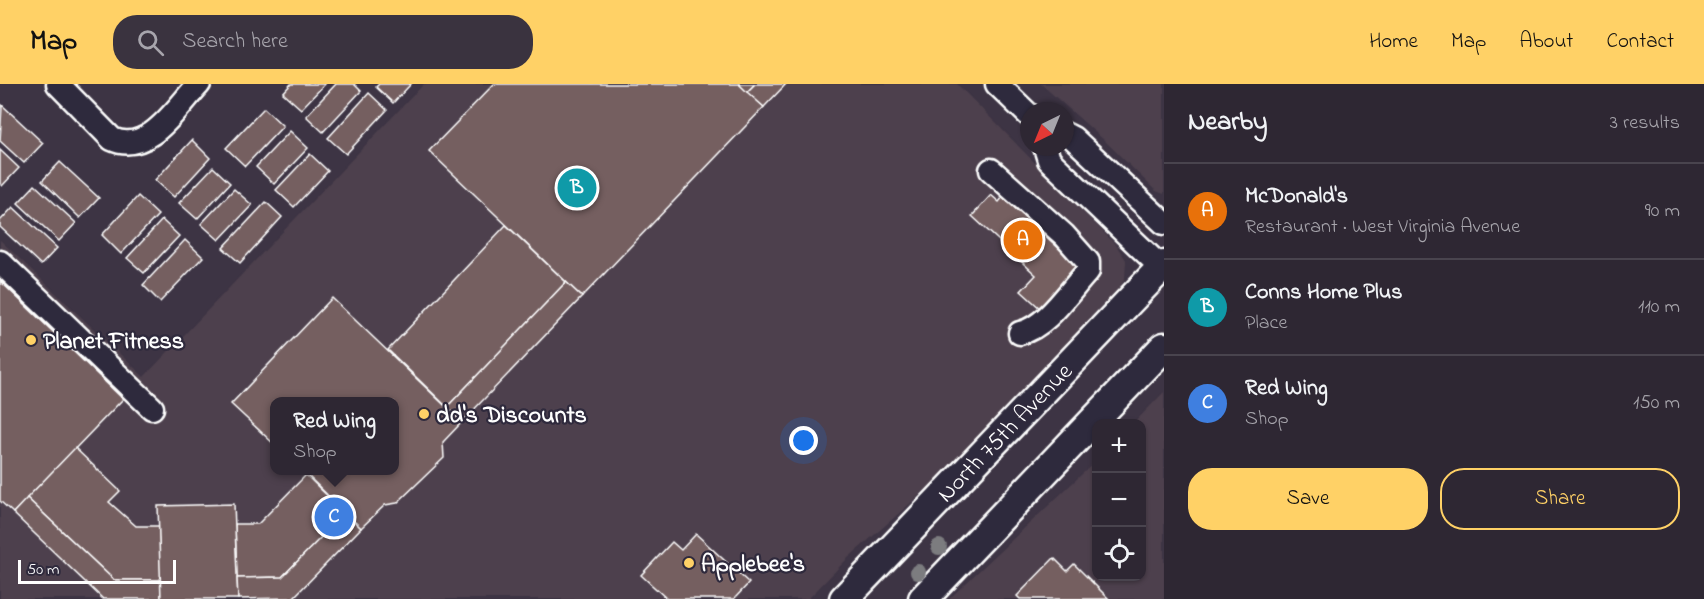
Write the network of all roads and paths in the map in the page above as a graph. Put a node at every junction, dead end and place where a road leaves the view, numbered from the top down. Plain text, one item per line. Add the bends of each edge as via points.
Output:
1 (58, 84) edge
2 (199, 84) edge
3 (997, 84) edge
4 (1020, 106) edge
5 (1074, 139) edge
6 (1048, 156) edge
7 (991, 170) dead end
8 (1164, 223) edge
9 (0, 262) edge
10 (1163, 268) edge
11 (1020, 333) dead end
12 (1164, 347) edge
13 (152, 408) dead end
14 (844, 599) edge
15 (923, 599) edge

1 - 2 street via 112,139 123,144 134,144 153,133
3 - 4 street
5 - 8 street
6 - 10 street
7 - 11 street via 1064,235 1088,262 1088,271 1044,318 1032,330
9 - 13 street
10 - 14 main road, North 75th Avenue
12 - 15 main road

